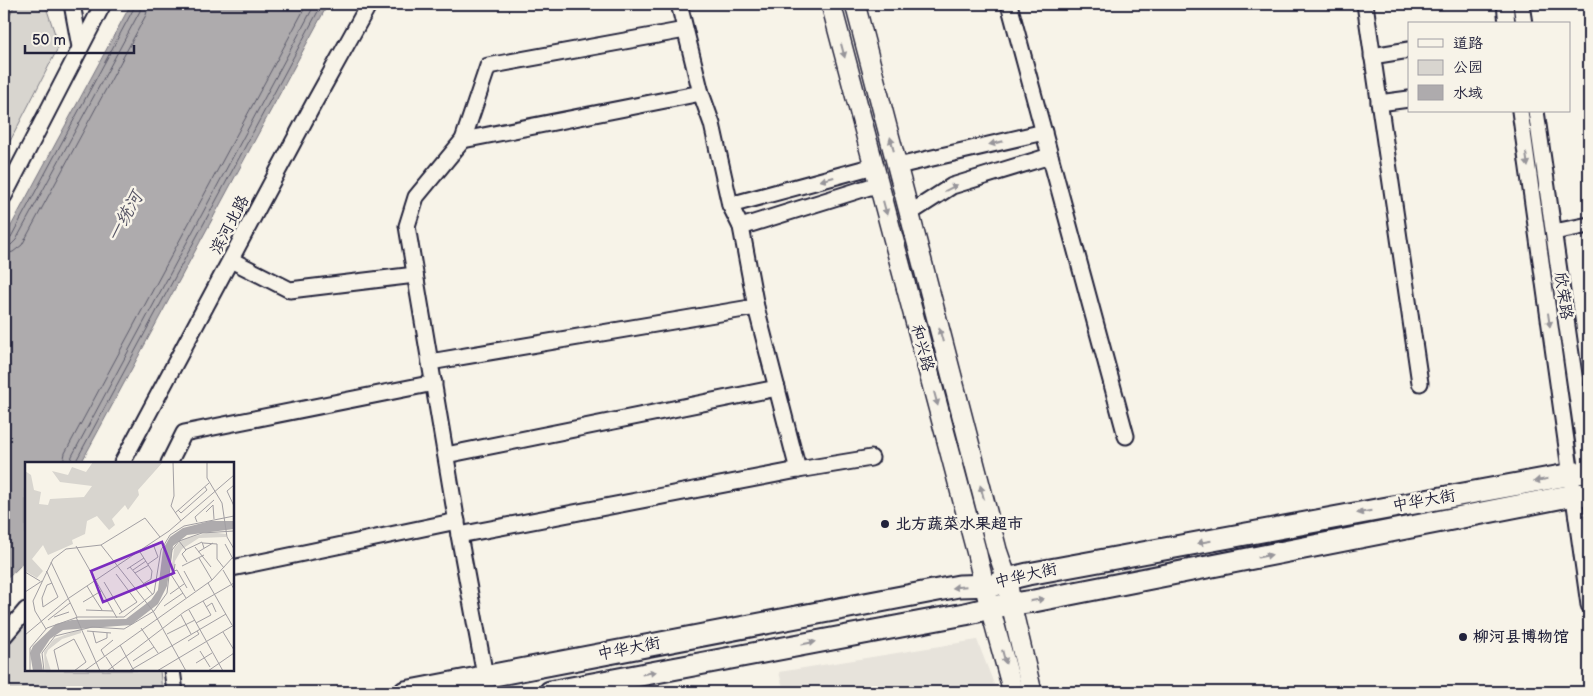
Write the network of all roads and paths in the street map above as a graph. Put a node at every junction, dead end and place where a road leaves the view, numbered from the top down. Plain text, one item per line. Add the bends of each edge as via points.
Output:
1 (72, 4) edge
2 (103, 4) edge
3 (369, 4) edge
4 (679, 4) edge
5 (831, 4) edge
6 (856, 4) edge
7 (1009, 4) edge
8 (1365, 4) edge
9 (1505, 4) edge
10 (1521, 4) edge
11 (1508, 22) edge
12 (1524, 22) edge
13 (686, 30) junction
14 (80, 47) junction
15 (1408, 50) edge
16 (1372, 56) junction
17 (702, 93) junction
18 (1408, 99) edge
19 (1379, 103) junction
20 (1520, 112) edge
21 (1536, 112) edge
22 (1044, 132) junction
23 (463, 140) junction
24 (1050, 156) junction
25 (874, 166) junction
26 (898, 166) junction
27 (879, 184) junction
28 (4, 196) edge
29 (730, 205) junction
30 (910, 213) junction
31 (1589, 225) edge
32 (741, 227) junction
33 (1554, 232) junction
34 (231, 260) junction
35 (415, 275) junction
36 (756, 307) junction
37 (430, 362) junction
38 (434, 383) junction
39 (1420, 383) dead end
40 (777, 388) junction
41 (1126, 436) dead end
42 (446, 455) junction
43 (871, 458) dead end
44 (123, 462) edge
45 (170, 462) edge
46 (798, 470) junction
47 (1583, 481) edge
48 (458, 528) junction
49 (234, 568) edge
50 (1007, 579) junction
51 (984, 586) junction
52 (1589, 605) edge
53 (1001, 606) junction
54 (25, 611) edge
55 (4, 636) edge
56 (172, 671) edge
57 (486, 676) junction
58 (175, 692) edge
59 (405, 692) edge
60 (550, 692) edge
61 (1013, 692) edge
62 (1032, 692) edge

1 - 14 street
2 - 14 street
3 - 34 street, 滨河北路
4 - 13 street
5 -> 25 street, 和兴路
26 -> 6 street, 和兴路
7 - 22 street
8 - 16 street
9 - 11 street
10 - 12 street
13 - 17 street
13 - 23 street via 488,66
14 - 28 street
15 - 16 street
16 - 19 street
17 - 23 street
17 - 29 street
18 - 19 street
19 - 39 street
20 -> 47 street, 欣荣路
21 - 33 street, 欣荣路
22 - 24 street
22 -> 26 street
23 - 35 street via 416,197 407,226
30 -> 24 street via 952,186
24 - 41 street
25 - 27 street, 和兴路
25 -> 29 street
26 - 30 street, 和兴路
27 - 32 street
27 -> 51 street, 和兴路
29 - 32 street
50 -> 30 street, 和兴路
31 - 33 street
32 - 36 street
33 - 47 street, 欣荣路
34 - 35 street via 290,290
34 - 44 street, 滨河北路
35 - 37 street
36 - 37 street
36 - 40 street
37 - 38 street
38 - 42 street
38 - 45 street via 184,433
40 - 42 street
40 - 46 street
42 - 48 street
43 - 46 street
46 - 48 street
47 -> 50 main road, 中华大街
47 - 52 street, 欣荣路
53 -> 47 main road, 中华大街
48 - 49 street
48 - 57 street
50 - 51 main road, 中华大街
50 - 53 street, 和兴路
51 - 53 street, 和兴路
51 -> 57 main road, 中华大街 via 959,586
60 -> 53 main road, 中华大街
53 -> 61 street, 和兴路
53 - 62 street, 和兴路
54 - 55 street
56 - 58 street
57 - 59 main road, 中华大街

